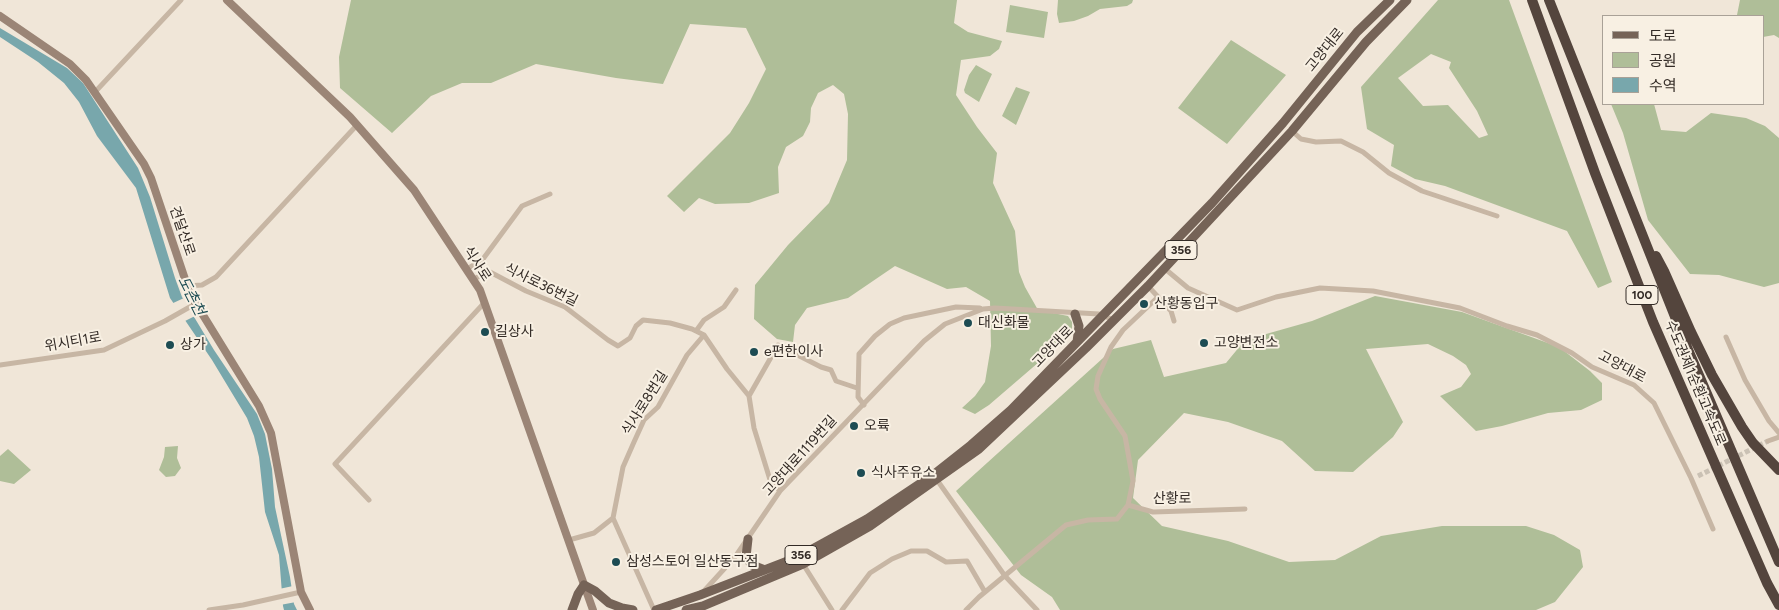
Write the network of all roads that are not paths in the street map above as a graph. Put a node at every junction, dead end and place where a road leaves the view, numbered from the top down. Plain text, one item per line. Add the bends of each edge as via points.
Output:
1 (181, 0) edge
2 (227, 0) edge
3 (1390, 0) edge
4 (1406, 0) edge
5 (1532, 0) edge
6 (1549, 0) edge
7 (0, 16) edge
8 (95, 92) junction
9 (357, 125) junction
10 (1292, 131) junction
11 (550, 194) dead end
12 (1497, 216) dead end
13 (1636, 220) junction
14 (1164, 268) junction
15 (467, 269) junction
16 (473, 279) junction
17 (187, 286) junction
18 (1148, 286) junction
19 (736, 290) dead end
20 (1158, 297) junction
21 (484, 302) junction
22 (193, 305) junction
23 (983, 308) junction
24 (1075, 314) junction
25 (1102, 315) junction
26 (1114, 320) junction
27 (1174, 321) dead end
28 (696, 331) junction
29 (704, 335) junction
30 (1726, 337) dead end
31 (1077, 342) junction
32 (0, 365) edge
33 (857, 388) junction
34 (750, 396) junction
35 (864, 405) junction
36 (1779, 435) edge
37 (1768, 441) tunnel mouth
38 (1779, 470) edge
39 (1698, 476) tunnel mouth
40 (1692, 478) junction
41 (937, 480) junction
42 (780, 492) junction
43 (369, 500) dead end
44 (1128, 505) junction
45 (1245, 509) dead end
46 (613, 518) junction
47 (1713, 528) dead end
48 (748, 539) junction
49 (569, 540) junction
50 (1779, 562) edge
51 (803, 564) junction
52 (765, 570) junction
53 (1005, 576) junction
54 (1766, 584) junction
55 (584, 585) junction
56 (985, 592) junction
57 (299, 593) junction
58 (700, 595) junction
59 (1779, 605) edge
60 (243, 608) edge
61 (703, 608) edge
62 (690, 609) edge
63 (209, 610) edge
64 (310, 610) edge
65 (572, 610) edge
66 (593, 610) edge
67 (633, 610) edge
68 (655, 610) edge
69 (832, 610) edge
70 (842, 610) edge
71 (966, 610) edge
72 (1036, 610) edge
73 (1776, 610) edge

1 - 8 street
2 - 9 street, 식사로
3 - 25 main road, 고양대로 / 356 via 1357,32 1212,203
4 - 10 main road, 고양대로 / 356 via 1366,42
5 - 54 highway, 수도권제1순환고속도로 / 100 via 1653,322
6 - 13 highway, 수도권제1순환고속도로 / 100
7 - 8 street, 견달산로 via 70,64
8 - 17 street, 견달산로 via 151,178
9 - 15 street, 식사로 via 414,190
9 - 17 street via 216,277 202,284
10 - 12 street via 1301,139 1341,141 1422,191
10 - 14 main road, 고양대로 / 356
11 - 15 street via 522,206 484,259
13 - 38 highway via 1664,271 1712,375 1753,443
13 - 50 highway, 수도권제1순환고속도로 / 100
14 - 18 main road, 고양대로 / 356
14 - 40 street, 고양대로 via 1188,288 1237,310 1276,297 1320,288 1373,290 1460,308 1538,335 1592,367 1634,385 1654,403
15 - 16 street, 식사로
16 - 21 street, 식사로
16 - 28 street, 식사로36번길 via 490,272 565,307 618,346 630,338 643,320 670,323
17 - 22 street, 견달산로
18 - 20 street
18 - 26 main road, 고양대로 / 356
19 - 28 street via 724,307 704,320
20 - 27 street via 1171,311
20 - 44 street via 1123,330 1111,347 1096,389 1125,436 1133,481
21 - 43 street via 334,464
21 - 49 street, 식사로
22 - 32 street, 위시티1로 via 104,350
22 - 57 street, 견달산로 via 259,406 271,433
23 - 24 street, 고양대로1119번길
23 - 33 street, 고양대로1119번길 via 956,307 890,324 859,354
23 - 35 street, 고양대로1119번길 via 945,324 924,341
24 - 25 street, 고양대로1119번길
24 - 31 main road via 1079,326
25 - 26 street, 고양대로1119번길
25 - 31 main road, 고양대로 / 356
26 - 41 main road, 고양대로 / 356 via 996,435
28 - 29 street, 식사로36번길
29 - 34 street via 726,369
29 - 46 street, 식사로8번길 via 687,355 658,407 644,420 623,467
30 - 36 street via 1745,380
31 - 52 main road, 고양대로 / 356 via 1011,410 933,475 867,519 798,557
33 - 34 street via 836,381 831,370 778,345
33 - 35 street, 고양대로1119번길 via 858,397
34 - 42 street via 754,428 771,483
35 - 42 street, 고양대로1119번길
36 - 37 street
39 - 40 street
40 - 47 street, 고양대로
41 - 51 main road, 고양대로 / 356 via 870,526
41 - 53 street
42 - 48 street, 고양대로1119번길
44 - 45 street, 산황로 via 1153,512
44 - 53 street via 1117,519 1066,525
46 - 49 street via 594,533
46 - 68 street
48 - 52 main road via 746,557
48 - 58 street, 고양대로1119번길
49 - 55 street, 식사로
51 - 61 main road, 고양대로 / 356
51 - 69 street
52 - 58 main road, 고양대로 / 356
53 - 56 street
53 - 72 street
54 - 59 highway
54 - 73 highway
55 - 65 main road
55 - 66 street, 식사로
55 - 67 main road via 609,603
56 - 70 street via 967,560 946,562 927,551 911,550 870,573
56 - 71 street
57 - 60 street
57 - 64 street, 견달산로
58 - 61 street
58 - 62 street
58 - 68 main road, 고양대로 / 356
60 - 63 street
61 - 62 main road, 고양대로 / 356

